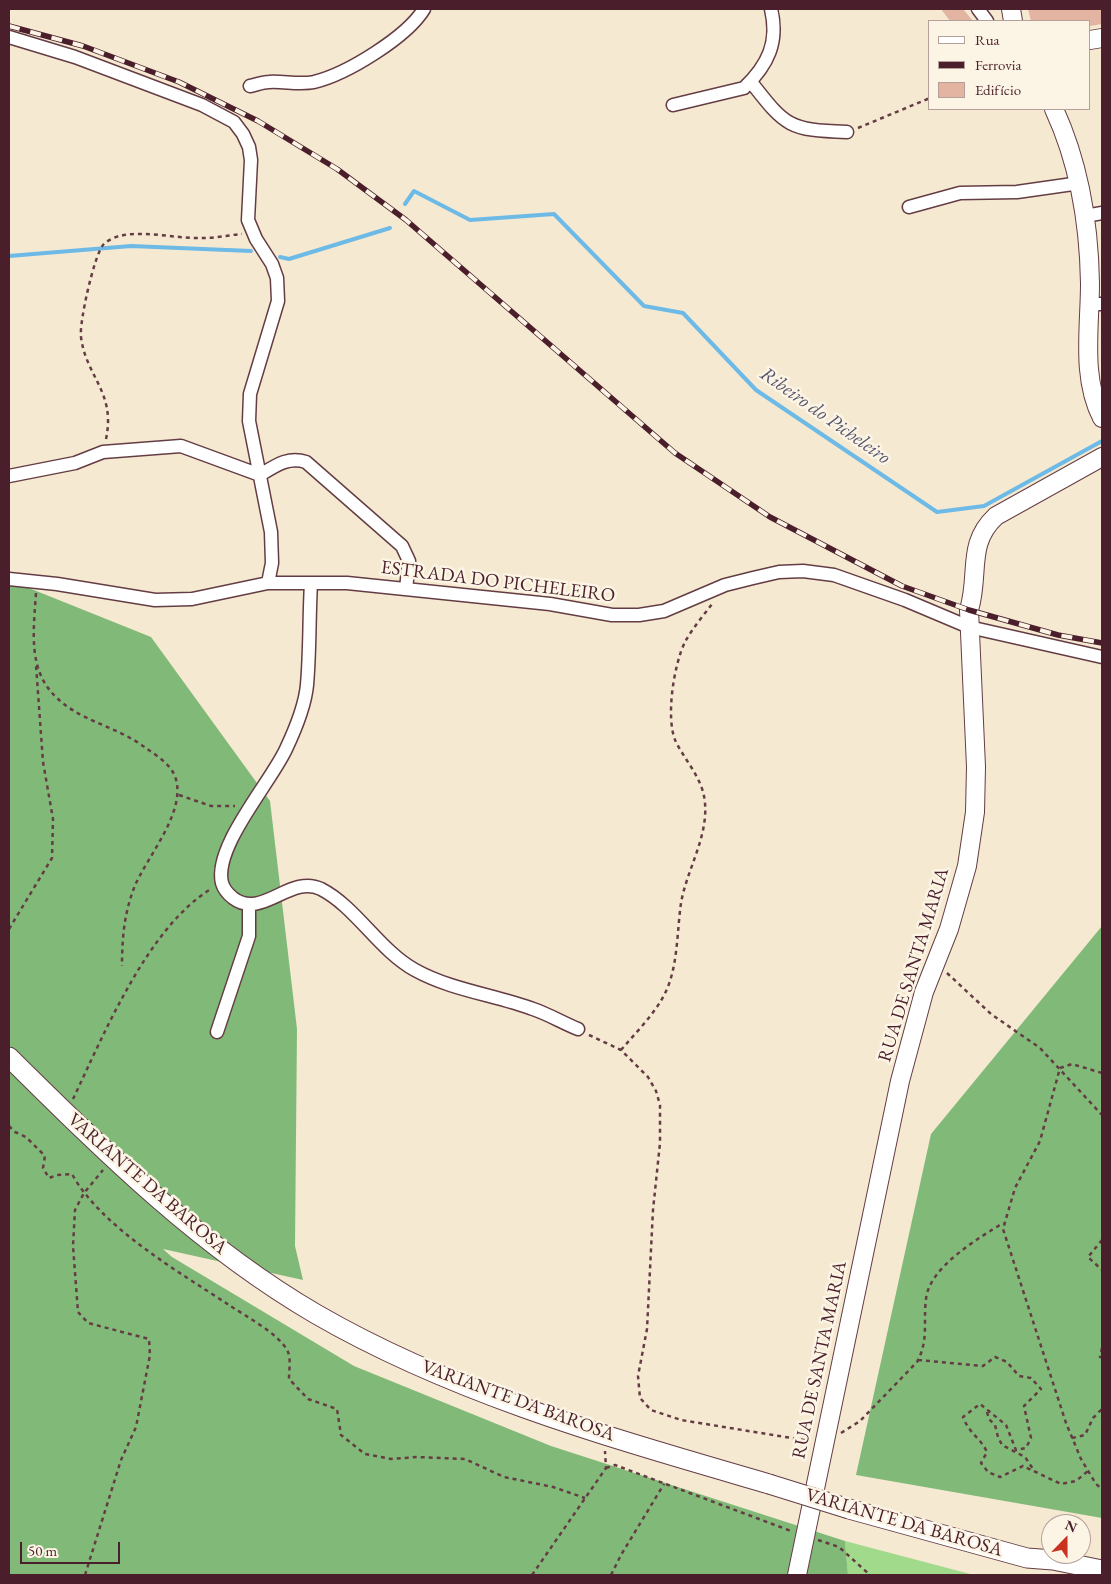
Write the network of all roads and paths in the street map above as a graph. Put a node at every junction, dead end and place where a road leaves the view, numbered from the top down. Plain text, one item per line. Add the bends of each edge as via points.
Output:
1 (424, 9) edge
2 (771, 9) edge
3 (978, 9) edge
4 (986, 20) edge
5 (9, 37) edge
6 (750, 82) junction
7 (250, 86) dead end
8 (928, 99) edge
9 (673, 105) dead end
10 (1054, 110) edge
11 (847, 132) joint
12 (1080, 183) junction
13 (909, 207) dead end
14 (1094, 215) edge
15 (253, 233) junction
16 (1096, 304) edge
17 (1102, 418) edge
18 (103, 452) junction
19 (1102, 457) edge
20 (260, 475) junction
21 (9, 476) edge
22 (9, 579) edge
23 (37, 582) junction
24 (268, 583) junction
25 (311, 583) junction
26 (725, 585) junction
27 (406, 589) junction
28 (969, 627) junction
29 (1102, 657) edge
30 (36, 661) junction
31 (179, 795) junction
32 (254, 802) junction
33 (222, 882) junction
34 (249, 904) junction
35 (9, 929) edge
36 (935, 962) junction
37 (122, 966) dead end
38 (578, 1029) joint
39 (217, 1032) dead end
40 (621, 1050) junction
41 (9, 1057) edge
42 (1060, 1068) junction
43 (1102, 1073) edge
44 (66, 1114) junction
45 (1102, 1115) edge
46 (9, 1126) edge
47 (107, 1166) dead end
48 (84, 1193) junction
49 (1003, 1223) junction
50 (1102, 1240) edge
51 (1102, 1270) edge
52 (1102, 1348) edge
53 (1102, 1358) edge
54 (918, 1360) junction
55 (1102, 1409) edge
56 (987, 1410) junction
57 (1072, 1438) junction
58 (824, 1444) junction
59 (605, 1450) dead end
60 (606, 1468) junction
61 (1088, 1471) junction
62 (1035, 1473) junction
63 (664, 1484) junction
64 (1102, 1489) edge
65 (585, 1498) junction
66 (805, 1536) junction
67 (1026, 1558) junction
68 (1102, 1570) edge
69 (85, 1575) edge
70 (532, 1575) edge
71 (611, 1575) edge
72 (797, 1575) edge
73 (870, 1575) edge
74 (1065, 1575) edge

1 - 7 street via 393,39 330,77 313,82 268,82
2 - 6 street via 775,32 772,49 764,68
3 - 4 street
5 - 15 street via 76,57 202,105 234,122 249,147 248,220
6 - 9 street via 744,88
6 - 11 street via 784,122 797,128
8 - 11 path
10 - 12 street
12 - 13 street via 1017,192 960,192
12 - 14 street
14 - 16 street
15 - 18 path via 204,238 133,234 117,236 103,245 80,326 81,339 108,409
15 - 20 street via 272,264 277,278 278,301 250,394 249,421
16 - 17 street via 1090,379
18 - 20 street via 181,446
18 - 21 street via 75,463
19 - 28 street, RUA DE SANTA MARIA via 1010,507 984,528 977,542 976,582 969,610
20 - 24 street via 271,532 272,563
20 - 27 street via 283,462 296,459 306,462 402,546 409,562
22 - 23 street, ESTRADA DO PICHELEIRO
23 - 24 street, ESTRADA DO PICHELEIRO via 155,600 192,599
23 - 30 path
24 - 25 street, ESTRADA DO PICHELEIRO
25 - 27 street, ESTRADA DO PICHELEIRO
25 - 32 street via 307,686 286,750
26 - 27 street, ESTRADA DO PICHELEIRO via 664,611 639,615 612,615 550,604
26 - 28 street, ESTRADA DO PICHELEIRO via 779,572 834,575
26 - 40 path via 685,642 676,668 672,725 675,740 699,781 706,815 682,900 672,971 658,1006
28 - 29 street, ESTRADA DO PICHELEIRO
28 - 36 street, RUA DE SANTA MARIA via 976,767 972,842 960,896
30 - 31 path via 45,687 57,700 82,716 134,739 161,758 174,774
30 - 35 path via 44,762 53,819 52,858
31 - 32 path via 210,806 232,807
31 - 37 path via 158,846 134,887 125,921
32 - 33 street via 237,829 222,866
33 - 34 street via 226,893 240,904
33 - 44 path via 195,899 169,926 120,1001
34 - 38 street via 262,903 287,890 317,887 331,894 389,952 415,970 442,982 534,1009
34 - 39 street via 249,936
36 - 42 path via 991,1014 1040,1048
36 - 58 street, RUA DE SANTA MARIA via 900,1081
38 - 40 path
40 - 58 path via 648,1077 660,1106 647,1329 638,1376 640,1398 651,1410 681,1420
41 - 44 main road, VARIANTE DA BAROSA
42 - 43 path via 1072,1064
42 - 45 path
42 - 49 path via 1040,1141 1015,1188
44 - 67 main road, VARIANTE DA BAROSA, bridge via 207,1240 284,1294 346,1330 428,1370 516,1405 849,1509
46 - 48 path via 45,1156 43,1168 49,1178 72,1174
47 - 48 path
48 - 65 path via 117,1228 270,1331 288,1352 289,1379 308,1399 337,1410 341,1434 364,1454 391,1459 417,1456 465,1459 504,1477
48 - 69 path via 74,1210 78,1312 88,1323 149,1339 150,1355 136,1427 121,1460
49 - 54 path via 977,1239 932,1279 926,1297 926,1333
49 - 57 path
50 - 51 path via 1088,1257
52 - 53 path
54 - 56 path via 983,1366 995,1357 1008,1362 1019,1376 1031,1378 1041,1389 1024,1406 1031,1438 1026,1448 1016,1450 1006,1425
54 - 58 path via 860,1421
55 - 57 path via 1093,1418 1085,1435
56 - 62 path via 1002,1445 1025,1456
56 - 62 path via 980,1404 963,1417 974,1436 982,1440 987,1452 981,1463 988,1472 1000,1477 1023,1466
57 - 61 path
58 - 66 street, RUA DE SANTA MARIA
59 - 60 path
60 - 63 path via 615,1465
60 - 65 path
61 - 62 path via 1076,1481 1061,1484
61 - 64 path
63 - 66 path
63 - 71 path
65 - 70 path
66 - 72 street, RUA DE SANTA MARIA
66 - 73 path via 839,1547
67 - 68 main road, VARIANTE DA BAROSA
67 - 74 main road, VARIANTE DA BAROSA

